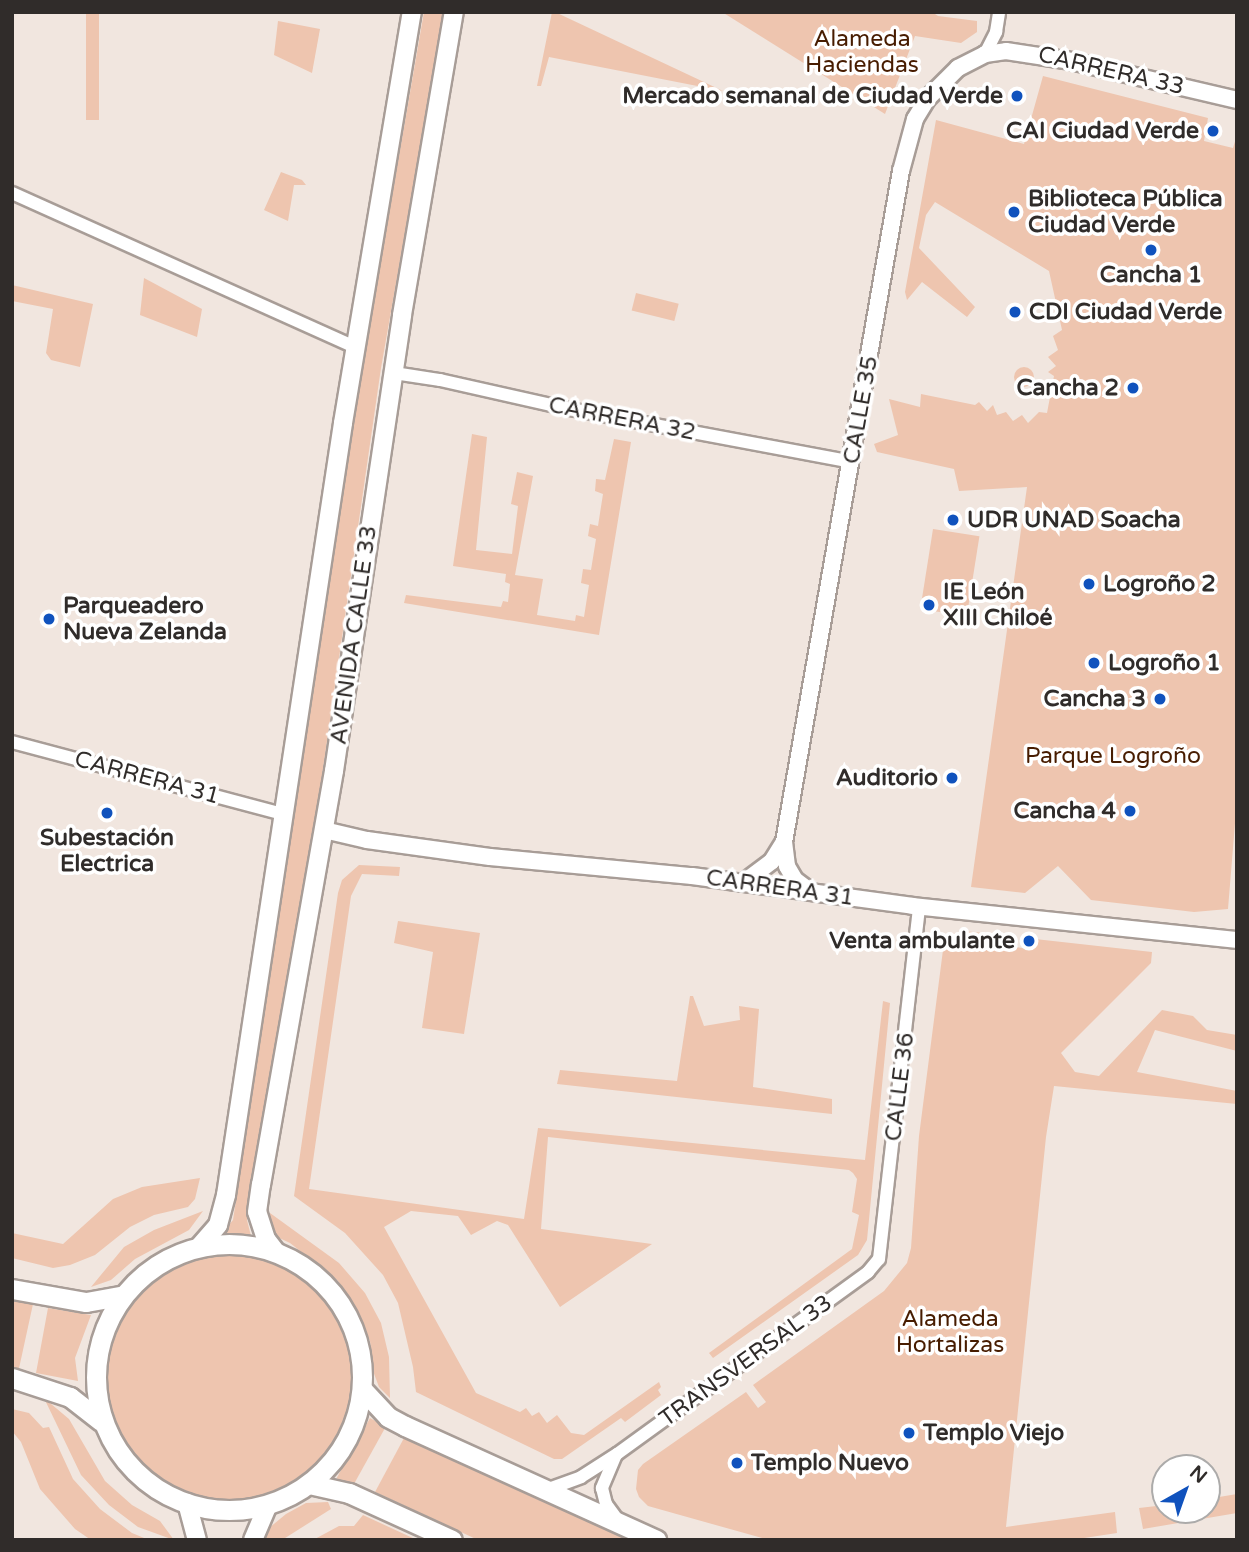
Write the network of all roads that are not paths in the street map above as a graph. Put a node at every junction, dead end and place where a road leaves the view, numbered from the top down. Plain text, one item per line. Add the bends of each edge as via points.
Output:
1 (412, 12) edge
2 (454, 12) edge
3 (999, 12) edge
4 (985, 54) junction
5 (1237, 100) edge
6 (12, 193) edge
7 (355, 348) junction
8 (394, 373) junction
9 (852, 462) junction
10 (12, 742) edge
11 (282, 814) junction
12 (324, 830) junction
13 (784, 842) junction
14 (743, 883) junction
15 (811, 892) junction
16 (919, 906) junction
17 (1234, 939) edge
18 (200, 1247) junction
19 (275, 1252) junction
20 (874, 1266) joint
21 (12, 1289) edge
22 (120, 1296) junction
23 (12, 1378) edge
24 (362, 1390) junction
25 (102, 1421) junction
26 (617, 1454) junction
27 (309, 1484) junction
28 (543, 1491) junction
29 (187, 1503) junction
30 (268, 1505) junction
31 (623, 1527) junction
32 (197, 1540) edge
33 (253, 1540) edge
34 (452, 1540) edge
35 (656, 1540) edge

1 - 7 main road, AVENIDA CALLE 33
2 - 8 main road, AVENIDA CALLE 33
3 - 4 street
4 - 5 street, CARRERA 33 via 1035,53
4 - 9 street, CALLE 35 via 958,68 915,119 901,171
6 - 7 street
7 - 11 main road, AVENIDA CALLE 33
8 - 9 street, CARRERA 32
8 - 12 main road, AVENIDA CALLE 33
9 - 13 street, CALLE 35
10 - 11 street, CARRERA 31
11 - 18 main road, AVENIDA CALLE 33 via 223,1211
12 - 14 street, CARRERA 31 via 490,857
12 - 19 main road, AVENIDA CALLE 33 via 257,1212
13 - 14 street, CALLE 35 via 772,861
13 - 15 street, CALLE 35 via 787,866 795,880
14 - 15 street, CARRERA 31
15 - 16 street, CARRERA 31
16 - 17 street, CARRERA 31
16 - 20 street, CALLE 36 via 881,1253
18 - 19 main road via 232,1244
18 - 22 main road via 161,1262
19 - 24 main road via 311,1272 335,1296 355,1335
20 - 26 street, TRANSVERSAL 33
21 - 22 main road via 86,1302
22 - 25 main road via 99,1347 96,1403
23 - 25 main road via 70,1397
24 - 27 main road via 346,1443
24 - 28 main road via 388,1417
25 - 29 main road via 130,1466 156,1488
26 - 28 street, TRANSVERSAL 33 via 581,1477
26 - 31 street, TRANSVERSAL 33 via 601,1488 606,1504
27 - 30 main road
27 - 34 main road via 349,1493
28 - 31 main road
29 - 30 main road via 227,1510
29 - 32 main road
30 - 33 main road
31 - 35 main road

